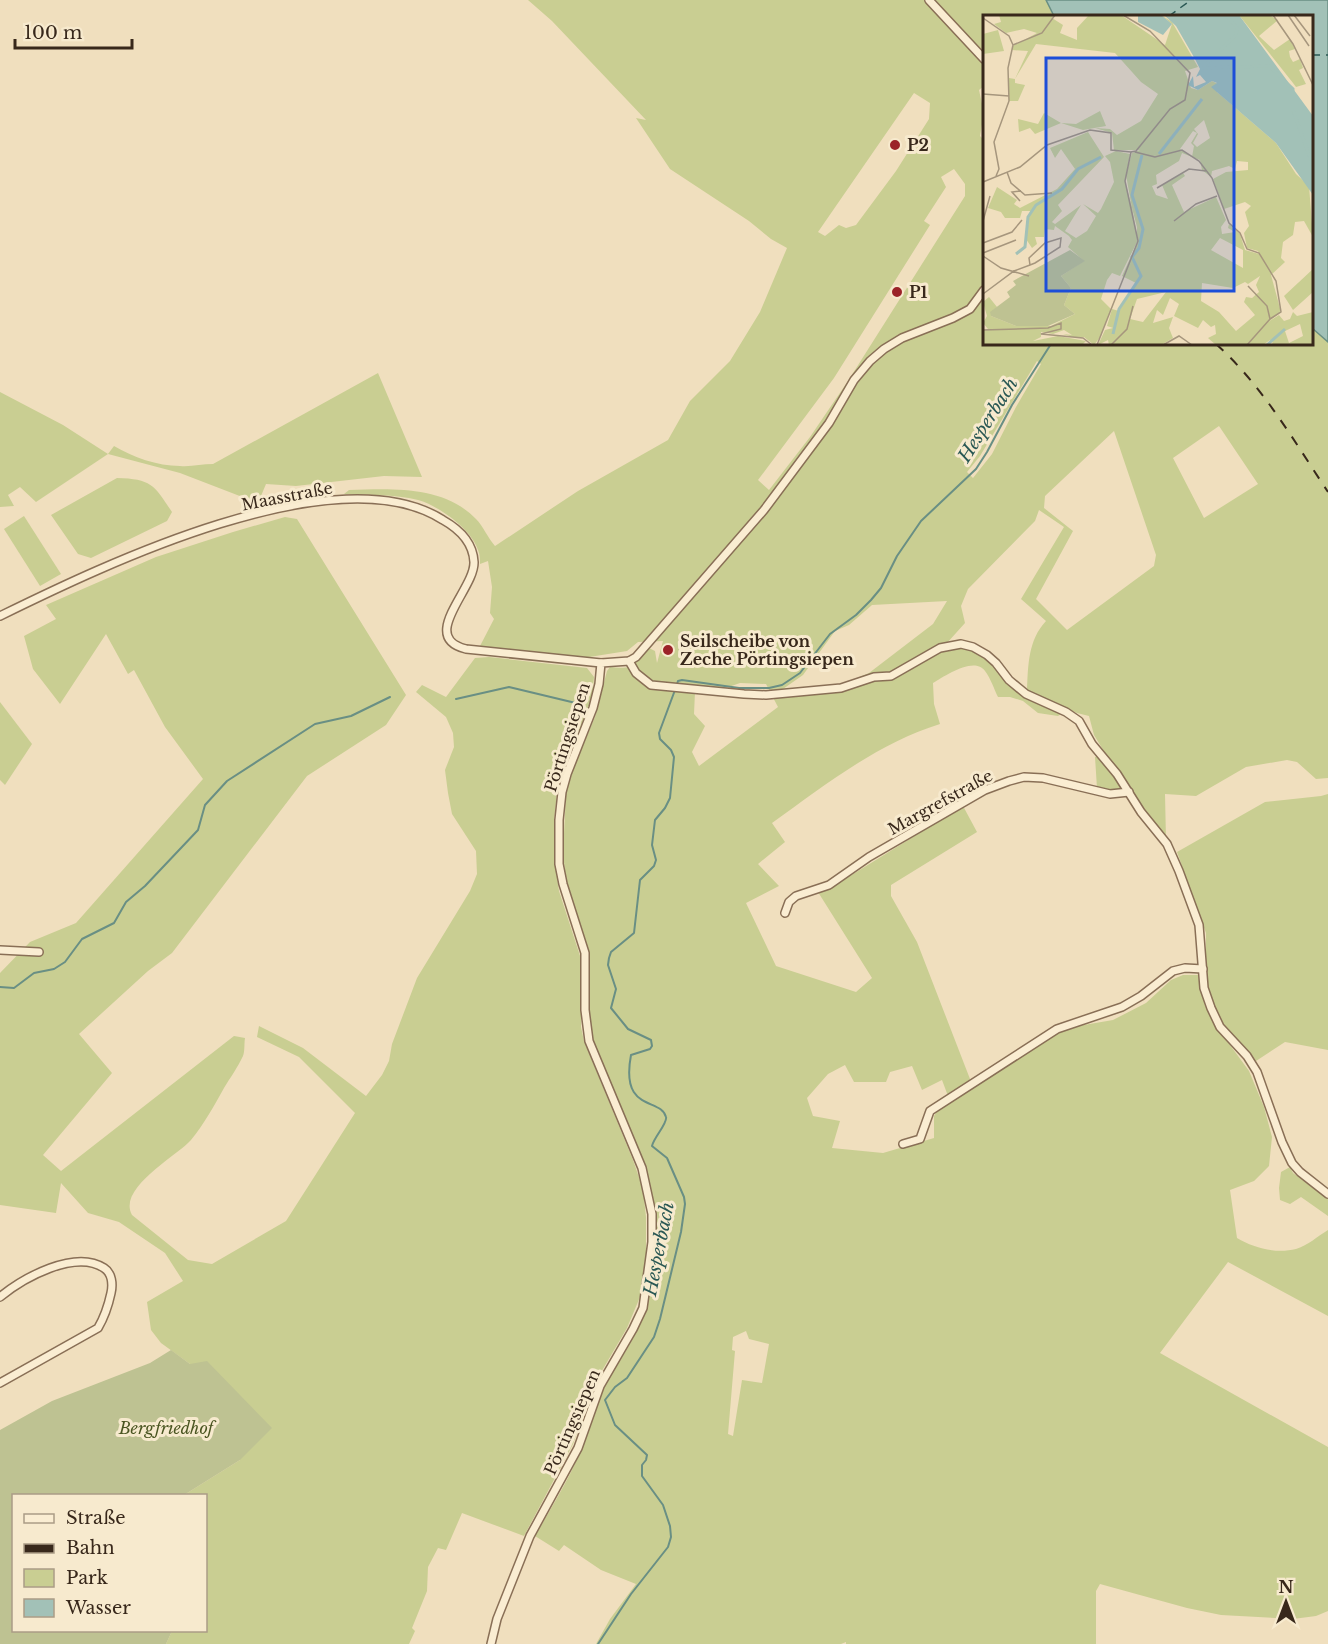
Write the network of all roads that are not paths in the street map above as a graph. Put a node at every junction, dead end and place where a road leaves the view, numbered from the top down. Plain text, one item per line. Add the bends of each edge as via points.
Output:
1 (929, 0) edge
2 (983, 58) edge
3 (983, 291) edge
4 (0, 616) edge
5 (628, 661) junction
6 (600, 663) junction
7 (1129, 792) junction
8 (785, 913) dead end
9 (0, 950) edge
10 (39, 952) dead end
11 (1203, 969) junction
12 (903, 1144) dead end
13 (1328, 1194) edge
14 (0, 1296) edge
15 (0, 1374) edge
16 (2, 1382) edge
17 (491, 1644) edge

1 - 2 street
3 - 5 street via 970,309 902,338 870,361 764,510 636,657
4 - 6 street, Maasstraße via 117,562 191,534 309,503 369,499 428,510 467,540 474,564 447,628 453,643 466,649
5 - 6 street, Pörtingsiepen
5 - 7 street via 647,684 765,695 841,688 886,677 940,648 967,645 987,655 1026,694 1079,721
6 - 17 street, Pörtingsiepen via 593,708 561,796 559,864 585,952 589,1041 642,1168 652,1214 652,1242 643,1308 600,1386 578,1448 530,1536
7 - 8 street, Margrefstraße via 1110,794 1043,778 1009,781 978,794 869,857 829,885 796,896
7 - 11 street via 1167,844 1179,871 1199,925
9 - 10 street
11 - 12 street via 1173,971 1122,1007 1057,1029 930,1111 920,1139
11 - 13 street via 1210,1008 1220,1027 1257,1072 1288,1156 1300,1172
14 - 16 street via 26,1278 84,1261 106,1269 113,1287 107,1314 98,1328
15 - 16 street

